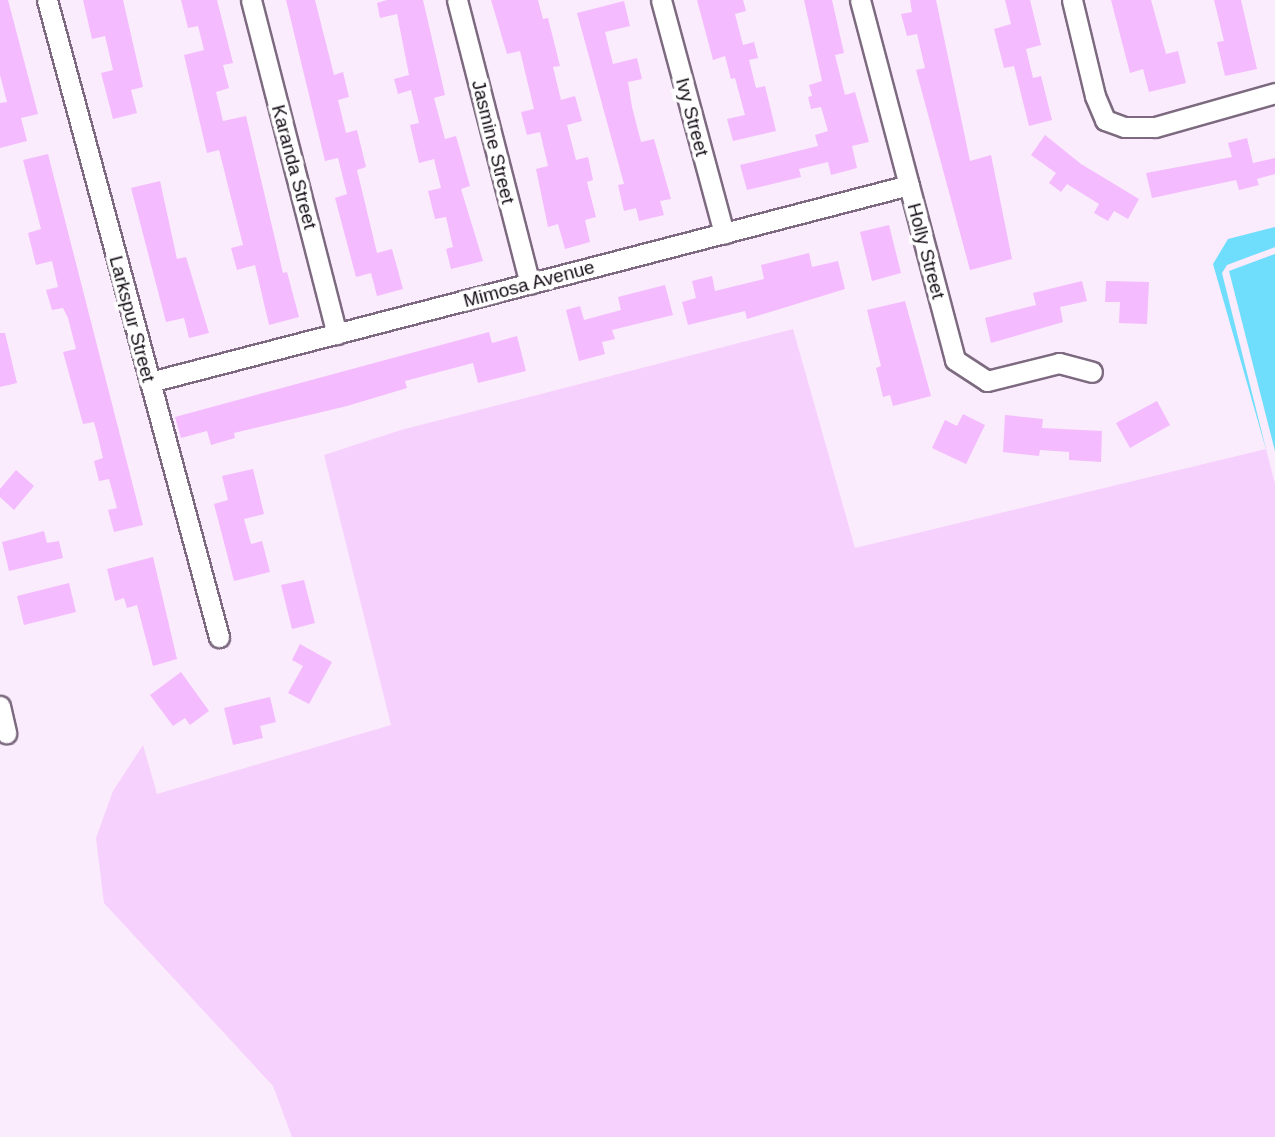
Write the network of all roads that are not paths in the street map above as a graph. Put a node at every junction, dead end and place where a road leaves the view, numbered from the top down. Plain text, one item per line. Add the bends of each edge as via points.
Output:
1 (47, 0) edge
2 (251, 0) edge
3 (457, 0) edge
4 (661, 0) edge
5 (860, 0) edge
6 (1072, 0) edge
7 (1275, 93) edge
8 (909, 185) junction
9 (724, 234) junction
10 (530, 284) junction
11 (337, 334) junction
12 (1093, 372) dead end
13 (150, 382) junction
14 (219, 637) dead end
15 (0, 706) edge
16 (6, 733) dead end

1 - 13 street, Larkspur Street
2 - 11 street, Karanda Street
3 - 10 street, Jasmine Street
4 - 9 street, Ivy Street
5 - 8 street, Holly Street
6 - 7 street via 1105,120 1124,127 1155,127
8 - 9 street, Mimosa Avenue
8 - 12 street, Holly Street via 955,360 987,381 1059,363
9 - 10 street, Mimosa Avenue
10 - 11 street, Mimosa Avenue
11 - 13 street, Mimosa Avenue
13 - 14 street, Larkspur Street
15 - 16 street

